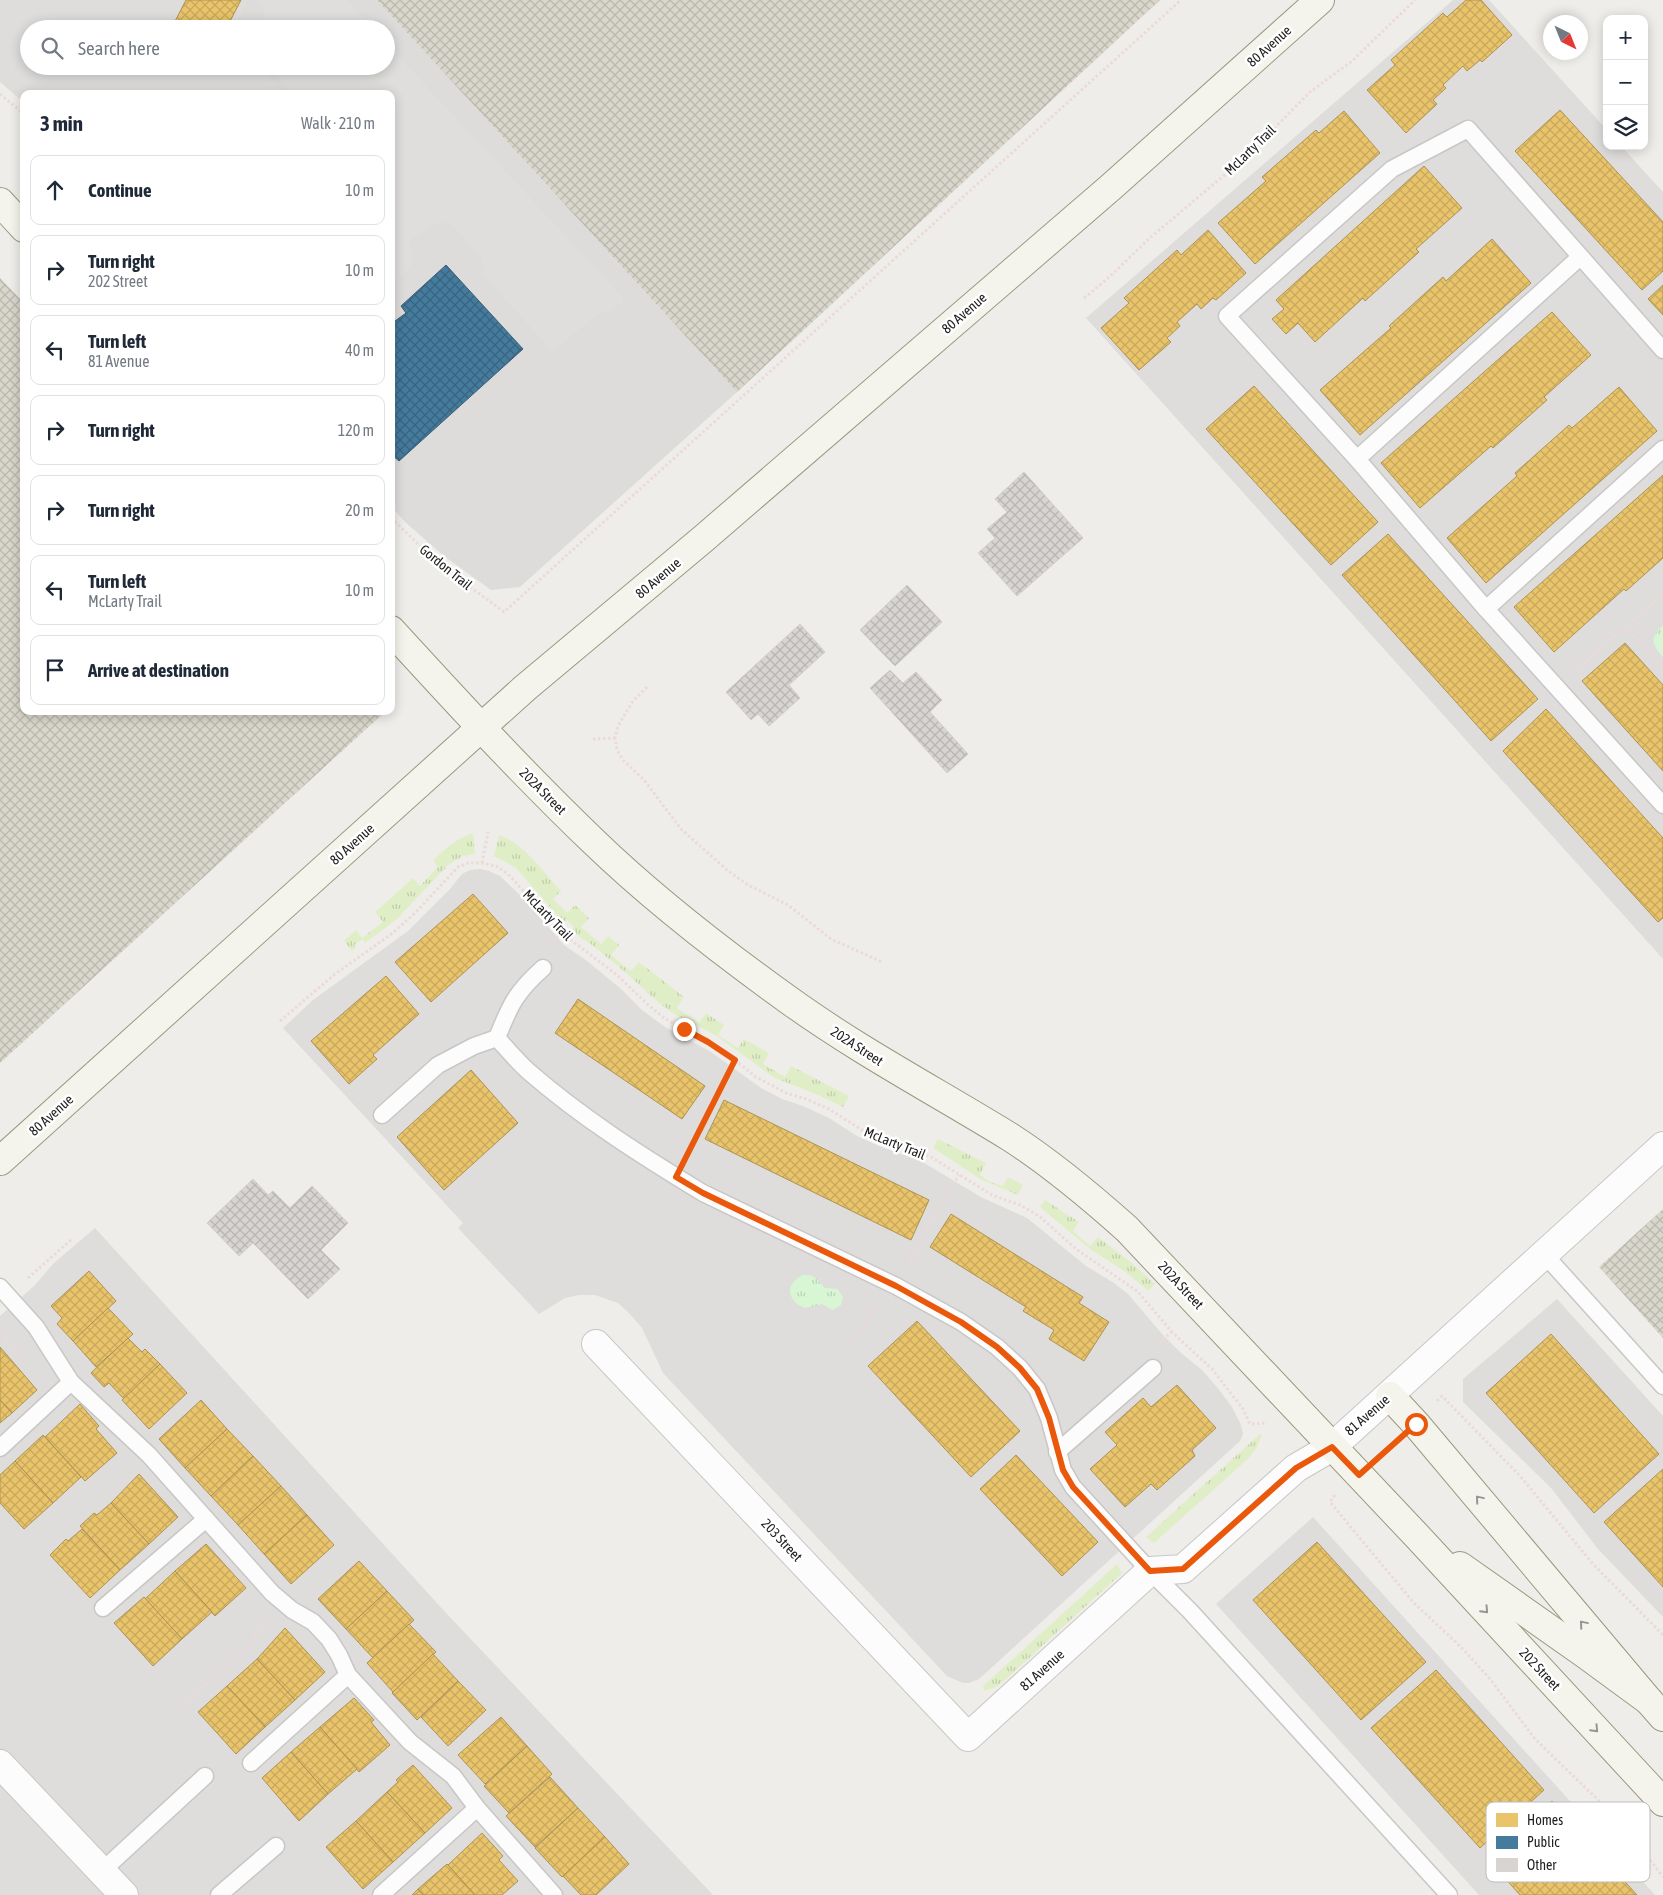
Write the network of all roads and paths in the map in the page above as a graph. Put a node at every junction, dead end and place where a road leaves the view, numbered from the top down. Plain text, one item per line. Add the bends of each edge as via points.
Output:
1 (1182, 0) edge
2 (1320, 0) edge
3 (1415, 0) edge
4 (0, 94) edge
5 (20, 111) edge
6 (0, 202) edge
7 (20, 224) edge
8 (1580, 258) junction
9 (1084, 298) dead end
10 (1663, 350) edge
11 (1663, 449) edge
12 (1357, 459) junction
13 (395, 522) edge
14 (1663, 594) edge
15 (1486, 609) junction
16 (1626, 628) junction
17 (395, 634) edge
18 (1663, 668) edge
19 (647, 687) dead end
20 (1558, 688) junction
21 (482, 729) junction
22 (615, 738) junction
23 (593, 739) dead end
24 (1663, 805) edge
25 (488, 832) dead end
26 (482, 863) junction
27 (882, 962) dead end
28 (543, 968) dead end
29 (280, 1021) dead end
30 (497, 1038) junction
31 (735, 1060) junction
32 (382, 1115) dead end
33 (1663, 1146) edge
34 (0, 1161) edge
35 (959, 1175) junction
36 (676, 1177) junction
37 (73, 1238) dead end
38 (1544, 1254) junction
39 (909, 1264) dead end
40 (4, 1291) edge
41 (883, 1304) dead end
42 (853, 1341) dead end
43 (596, 1344) dead end
44 (1153, 1368) dead end
45 (71, 1382) junction
46 (1663, 1385) edge
47 (1390, 1396) junction
48 (1442, 1396) dead end
49 (1266, 1423) dead end
50 (1332, 1447) junction
51 (0, 1448) edge
52 (1057, 1452) junction
53 (1359, 1475) junction
54 (206, 1518) junction
55 (1416, 1535) junction
56 (1150, 1571) junction
57 (286, 1604) junction
58 (103, 1608) dead end
59 (1663, 1635) edge
60 (348, 1675) junction
61 (187, 1701) dead end
62 (1656, 1709) edge
63 (968, 1737) joint
64 (251, 1763) dead end
65 (0, 1764) edge
66 (205, 1776) dead end
67 (1600, 1802) edge
68 (1663, 1802) edge
69 (477, 1808) junction
70 (276, 1846) dead end
71 (1650, 1860) edge
72 (102, 1871) junction
73 (1663, 1877) edge
74 (124, 1895) edge
75 (219, 1895) edge
76 (381, 1895) edge
77 (554, 1895) edge
78 (1449, 1895) edge

1 - 13 path, Gordon Trail via 504,612 438,562
2 - 21 main road, 80 Avenue via 1111,187 703,540 525,688
3 - 9 path, McLarty Trail via 1352,61 1310,92 1247,156 1151,236
4 - 5 path
6 - 7 main road
8 - 10 lane
8 - 12 lane
8 - 12 lane via 1468,129 1392,169 1227,316
11 - 15 lane
12 - 15 lane
14 - 16 path
15 - 20 lane
16 - 18 path
16 - 20 path
17 - 21 main road, 202A Street
19 - 22 path via 633,701 618,726
20 - 24 lane
21 - 34 main road, 80 Avenue
21 - 50 main road, 202A Street via 595,843 665,906 712,942 864,1051 1011,1138 1078,1185 1178,1281
22 - 23 path
22 - 27 path via 623,760 644,780 681,829 727,870 788,906 831,939
25 - 26 path
26 - 29 path via 458,867 405,922 334,974
26 - 31 path, McLarty Trail via 496,866 508,874 566,937 617,975 664,1018
28 - 30 lane via 514,998
30 - 32 lane via 438,1065
30 - 36 lane via 526,1070 571,1106
31 - 35 path, McLarty Trail via 773,1086 829,1109 862,1130 930,1157
31 - 36 path
33 - 38 street, 81 Avenue
35 - 39 path
35 - 49 path, McLarty Trail via 992,1195 1039,1216 1076,1250 1137,1292 1172,1332 1212,1369 1243,1409 1250,1424
36 - 52 lane via 896,1286 961,1322 997,1347 1037,1389 1049,1418
37 - 40 path
38 - 46 lane
38 - 47 street, 81 Avenue
40 - 45 lane via 36,1327
41 - 42 path via 872,1313
43 - 63 street, 203 Street
44 - 52 lane
45 - 51 lane
45 - 54 lane via 149,1455
47 - 50 street, 81 Avenue
62 -> 47 main road
48 - 59 path via 1521,1477 1593,1564
50 - 53 main road, 202 Street
50 - 56 street, 81 Avenue via 1296,1468 1183,1569
52 - 56 lane via 1073,1487
53 - 55 main road, 202 Street
53 - 67 path via 1330,1502 1413,1602 1491,1680 1536,1739
54 - 57 lane via 272,1593
54 - 58 lane
55 - 62 main road, 202 Street via 1577,1648
55 -> 68 main road, 202 Street
56 - 63 street, 81 Avenue
56 - 78 lane
57 - 60 lane via 313,1622 329,1639
57 - 61 path via 261,1627 246,1648
60 - 64 lane
60 - 69 lane via 410,1742 453,1776
65 - 72 street
66 - 72 lane
69 - 76 lane
69 - 77 lane
70 - 75 lane
71 - 73 path
72 - 74 street

